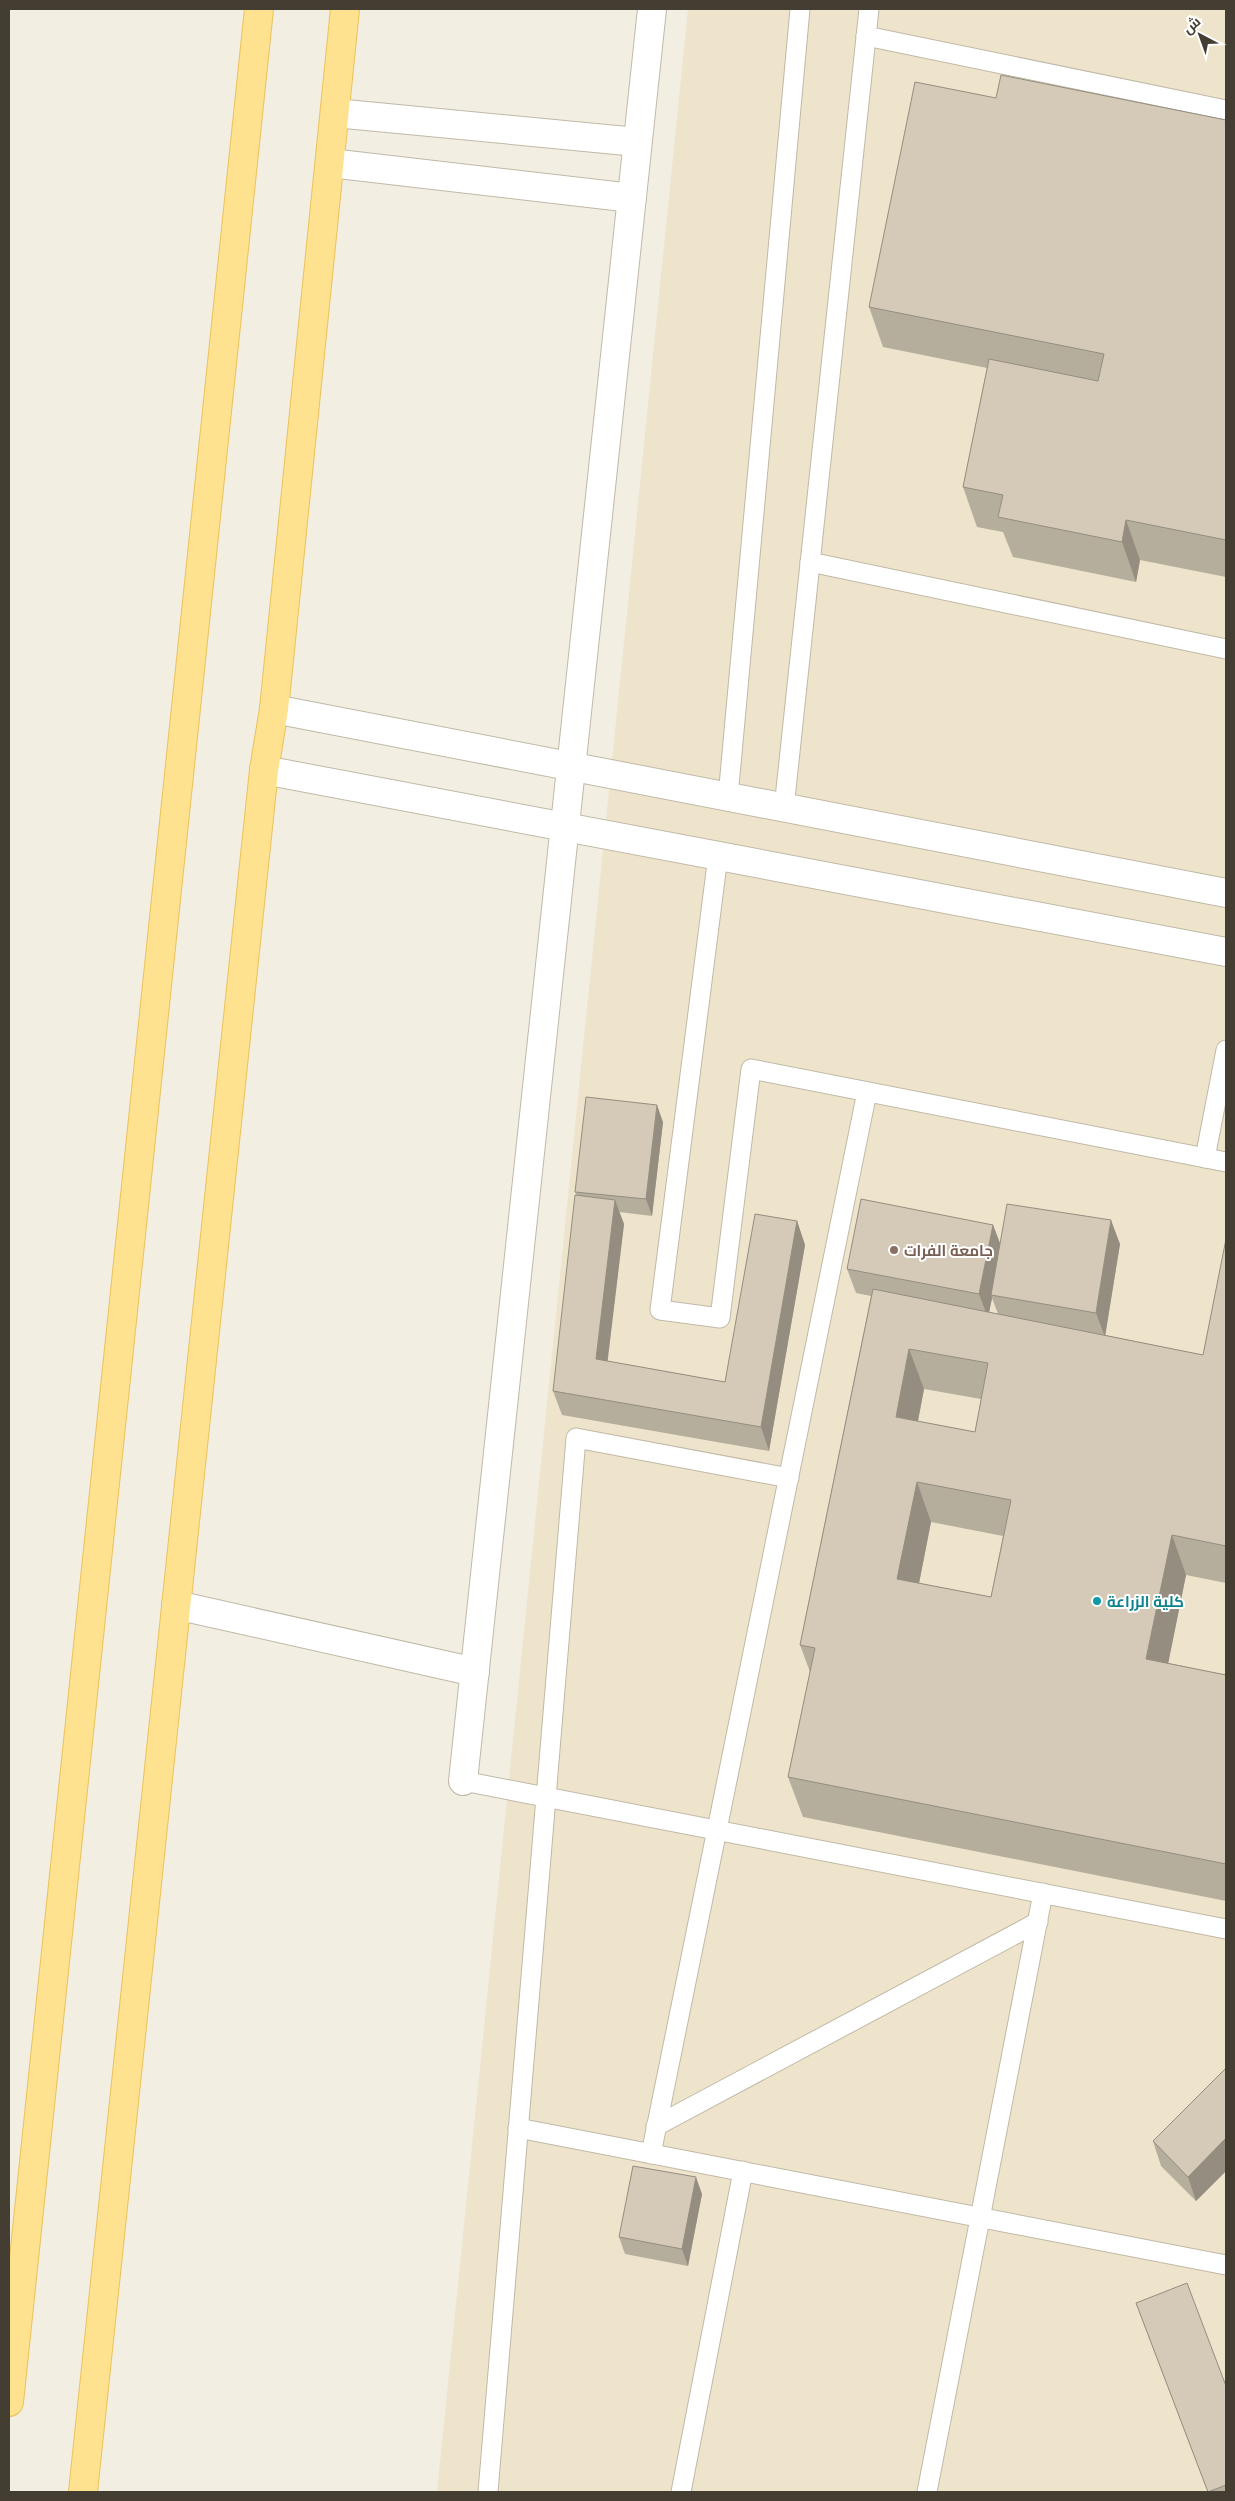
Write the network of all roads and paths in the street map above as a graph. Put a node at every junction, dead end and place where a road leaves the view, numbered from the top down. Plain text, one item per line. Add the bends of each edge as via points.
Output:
1 (259, 9) edge
2 (345, 9) edge
3 (652, 9) edge
4 (800, 9) edge
5 (869, 9) edge
6 (866, 36) junction
7 (1226, 110) edge
8 (335, 113) junction
9 (637, 142) junction
10 (330, 163) junction
11 (632, 198) junction
12 (810, 562) junction
13 (1226, 649) edge
14 (274, 709) junction
15 (571, 766) junction
16 (264, 770) junction
17 (728, 797) junction
18 (784, 808) junction
19 (565, 827) junction
20 (718, 856) junction
21 (1226, 893) edge
22 (1226, 952) edge
23 (1226, 1050) edge
24 (867, 1092) junction
25 (1205, 1158) junction
26 (1226, 1162) edge
27 (789, 1478) junction
28 (176, 1605) junction
29 (475, 1672) junction
30 (463, 1781) joint
31 (544, 1797) junction
32 (717, 1830) junction
33 (1043, 1893) junction
34 (1038, 1922) junction
35 (1226, 1929) edge
36 (656, 2126) junction
37 (518, 2128) junction
38 (652, 2154) junction
39 (744, 2172) junction
40 (980, 2218) junction
41 (1226, 2265) edge
42 (9, 2402) edge
43 (83, 2492) edge
44 (488, 2492) edge
45 (681, 2492) edge
46 (927, 2492) edge

1 - 42 main road
2 - 8 main road
3 - 9 street
4 - 17 lane
5 - 6 lane
6 - 7 lane
6 - 12 lane
8 - 9 street
8 - 10 main road
9 - 11 street
10 - 11 street
10 - 14 main road
11 - 15 street
12 - 13 lane
12 - 18 lane
14 - 15 street
14 - 16 main road
15 - 17 street
15 - 19 street
16 - 19 street
16 - 28 main road
17 - 18 street
18 - 21 street
19 - 20 street
19 - 29 street
20 - 22 street
20 - 24 lane via 660,1310 720,1318 751,1069
23 - 25 lane
24 - 25 lane
24 - 27 lane
25 - 26 lane
27 - 31 lane via 576,1438
27 - 32 lane
28 - 29 street
28 - 43 main road
29 - 30 street
30 - 31 lane
31 - 32 lane
31 - 37 lane
32 - 33 lane
32 - 36 lane
33 - 34 lane
33 - 35 lane
34 - 36 lane
34 - 40 lane
36 - 38 lane
37 - 38 lane
37 - 44 lane
38 - 39 lane
39 - 40 lane
39 - 45 lane
40 - 41 lane
40 - 46 lane

